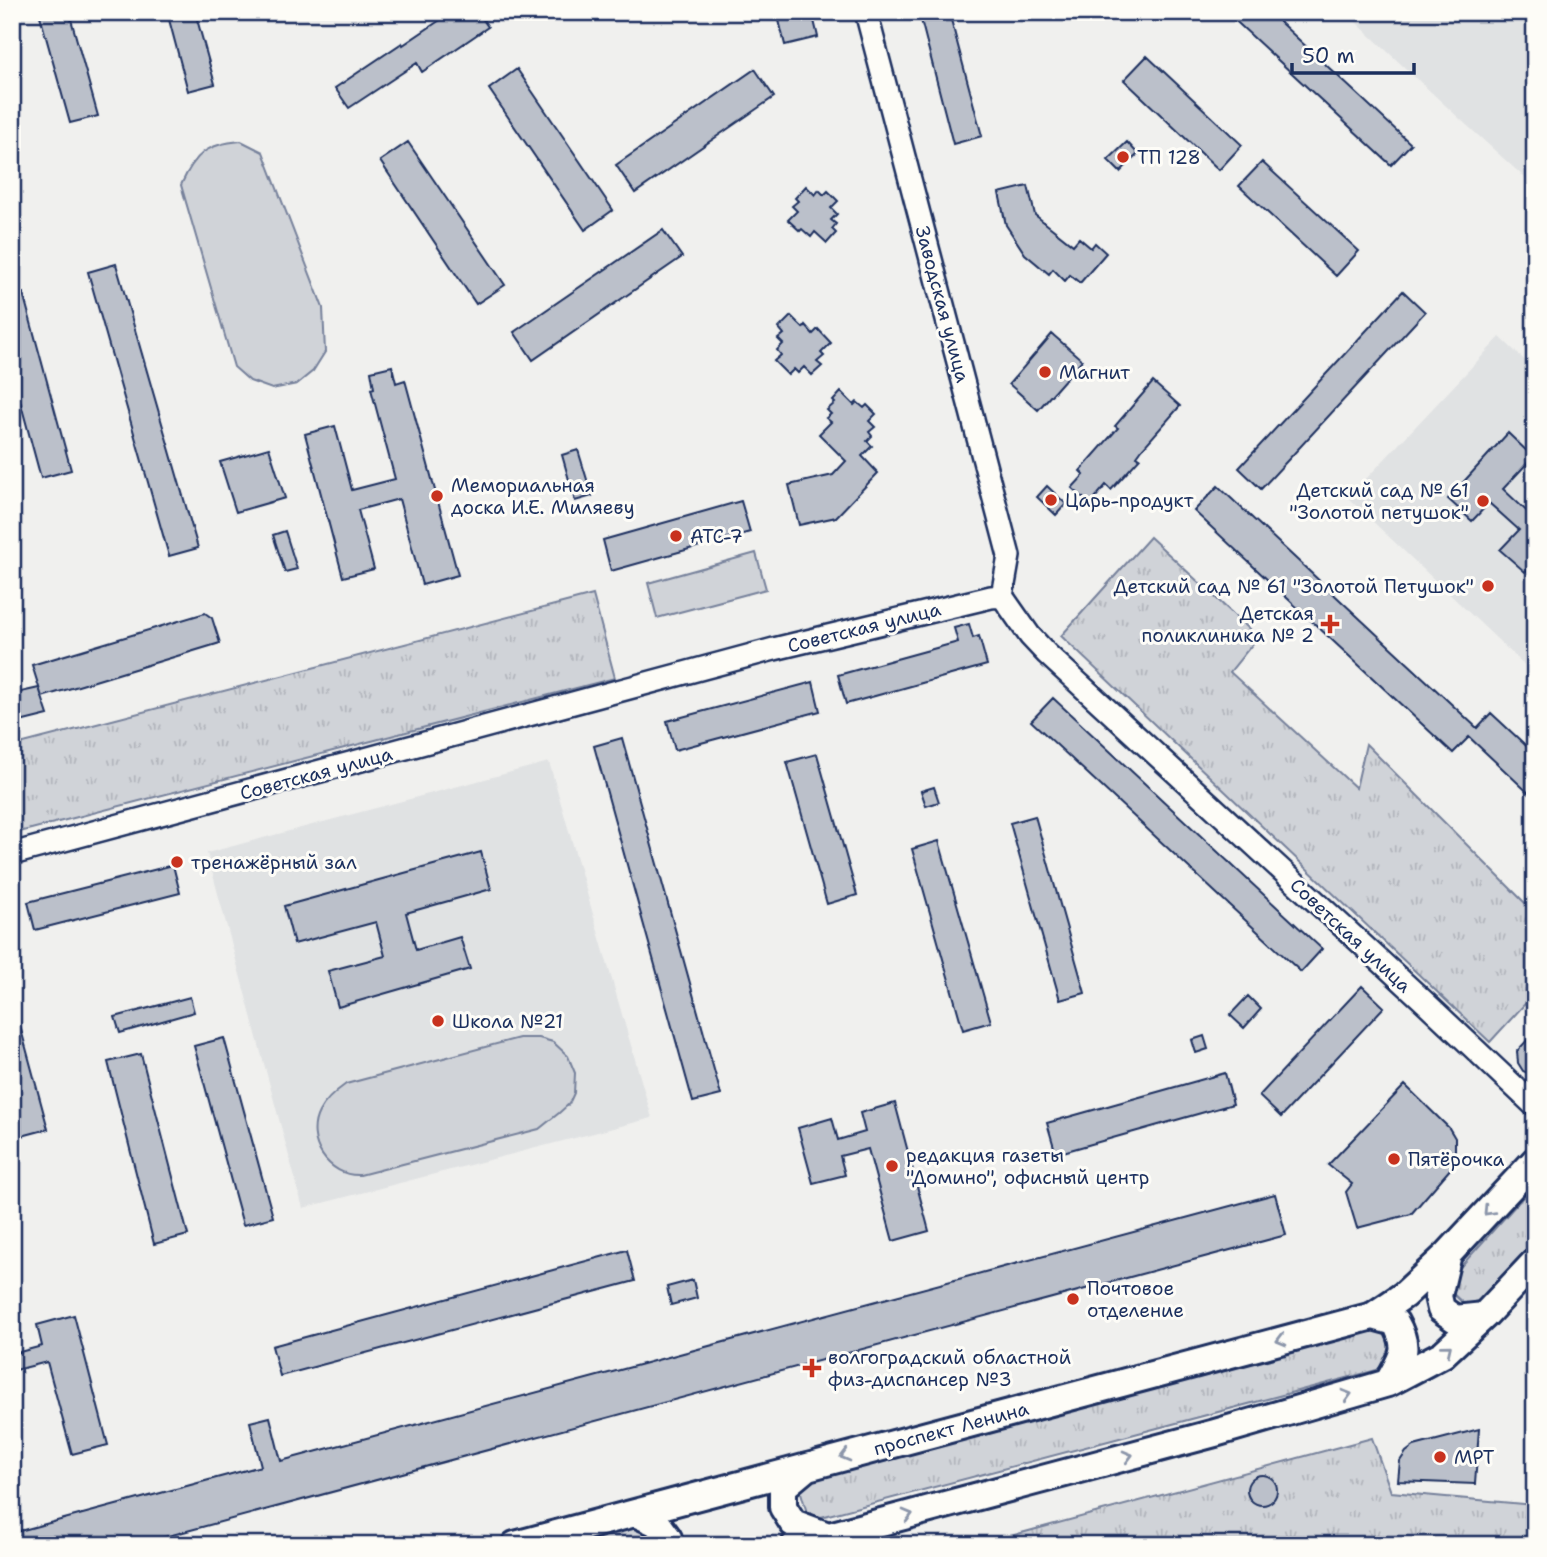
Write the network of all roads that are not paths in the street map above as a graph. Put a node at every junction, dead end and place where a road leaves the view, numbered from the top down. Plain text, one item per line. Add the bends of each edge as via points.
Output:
1 (866, 12) edge
2 (1002, 596) junction
3 (12, 854) edge
4 (1535, 1106) edge
5 (1535, 1161) edge
6 (1448, 1254) junction
7 (1535, 1262) edge
8 (1373, 1316) junction
9 (1484, 1316) junction
10 (1388, 1383) junction
11 (809, 1466) junction
12 (635, 1513) junction
13 (828, 1536) junction
14 (515, 1545) edge
15 (667, 1545) edge
16 (795, 1545) edge

1 - 2 street, Заводская улица via 1009,556
2 - 3 street, Советская улица via 774,649
2 - 4 street, Советская улица via 1048,654
5 -> 6 main road, проспект Ленина
6 - 8 main road, проспект Ленина via 1404,1295
6 - 9 main road via 1438,1296 1441,1309 1455,1319
7 - 9 main road
8 - 10 main road via 1395,1322 1403,1336 1404,1354
8 -> 11 main road, проспект Ленина
10 -> 9 main road via 1443,1354
13 -> 10 main road
11 - 12 main road, проспект Ленина
11 - 13 main road via 783,1488 783,1507 793,1523
12 - 14 main road, проспект Ленина
12 - 15 main road via 657,1523 668,1538
13 - 16 main road

